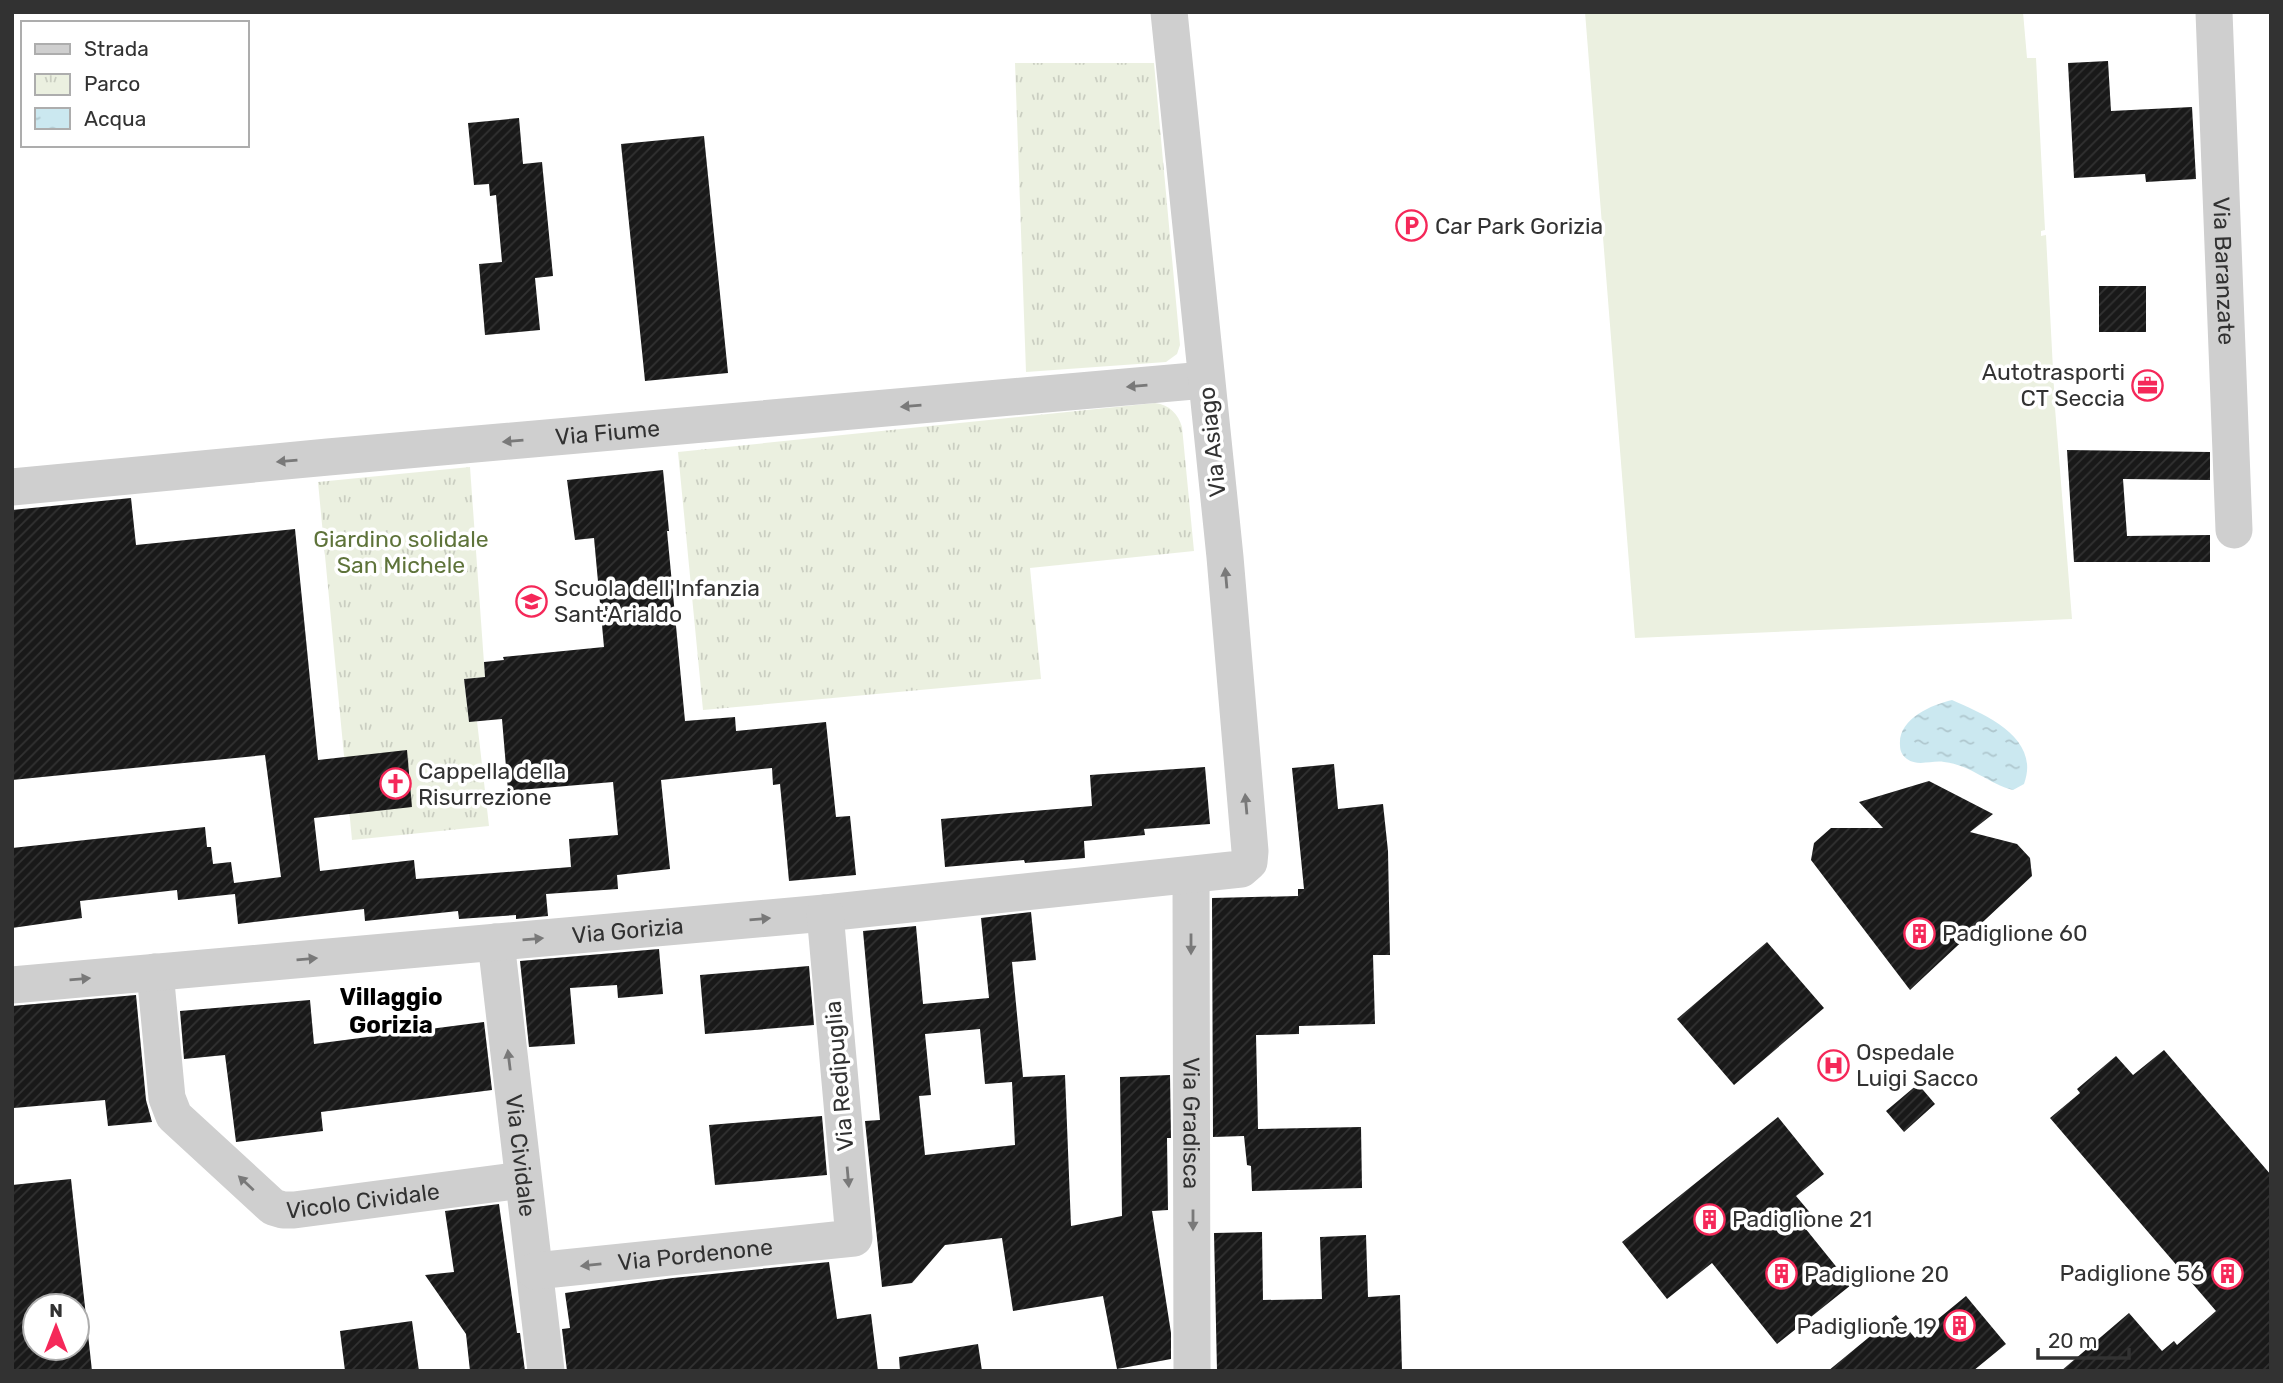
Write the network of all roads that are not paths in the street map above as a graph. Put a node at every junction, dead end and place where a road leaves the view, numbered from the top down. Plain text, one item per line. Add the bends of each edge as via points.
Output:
1 (1169, 12) edge
2 (2214, 12) edge
3 (1206, 380) junction
4 (12, 487) edge
5 (2234, 530) dead end
6 (1241, 869) joint
7 (1191, 875) junction
8 (825, 913) junction
9 (496, 942) junction
10 (155, 972) junction
11 (12, 985) edge
12 (523, 1180) junction
13 (854, 1238) joint
14 (535, 1271) junction
15 (546, 1371) edge
16 (1192, 1371) edge

1 - 3 street, Via Asiago
2 - 5 street, Via Baranzate
3 -> 4 street, Via Fiume
6 -> 3 street, Via Asiago via 1249,862 1250,851
6 - 7 street, Via Gorizia
7 - 8 street, Via Gorizia
7 -> 16 street, Via Gradisca
9 -> 8 street, Via Gorizia
8 -> 13 street, Via Redipuglia
10 -> 9 street, Via Gorizia
12 -> 9 street, Via Cividale
11 -> 10 street, Via Gorizia
12 -> 10 street, Vicolo Cividale via 294,1210 274,1207 170,1109
12 - 14 street, Via Cividale
13 -> 14 street, Via Pordenone
14 - 15 street, Via Cividale

